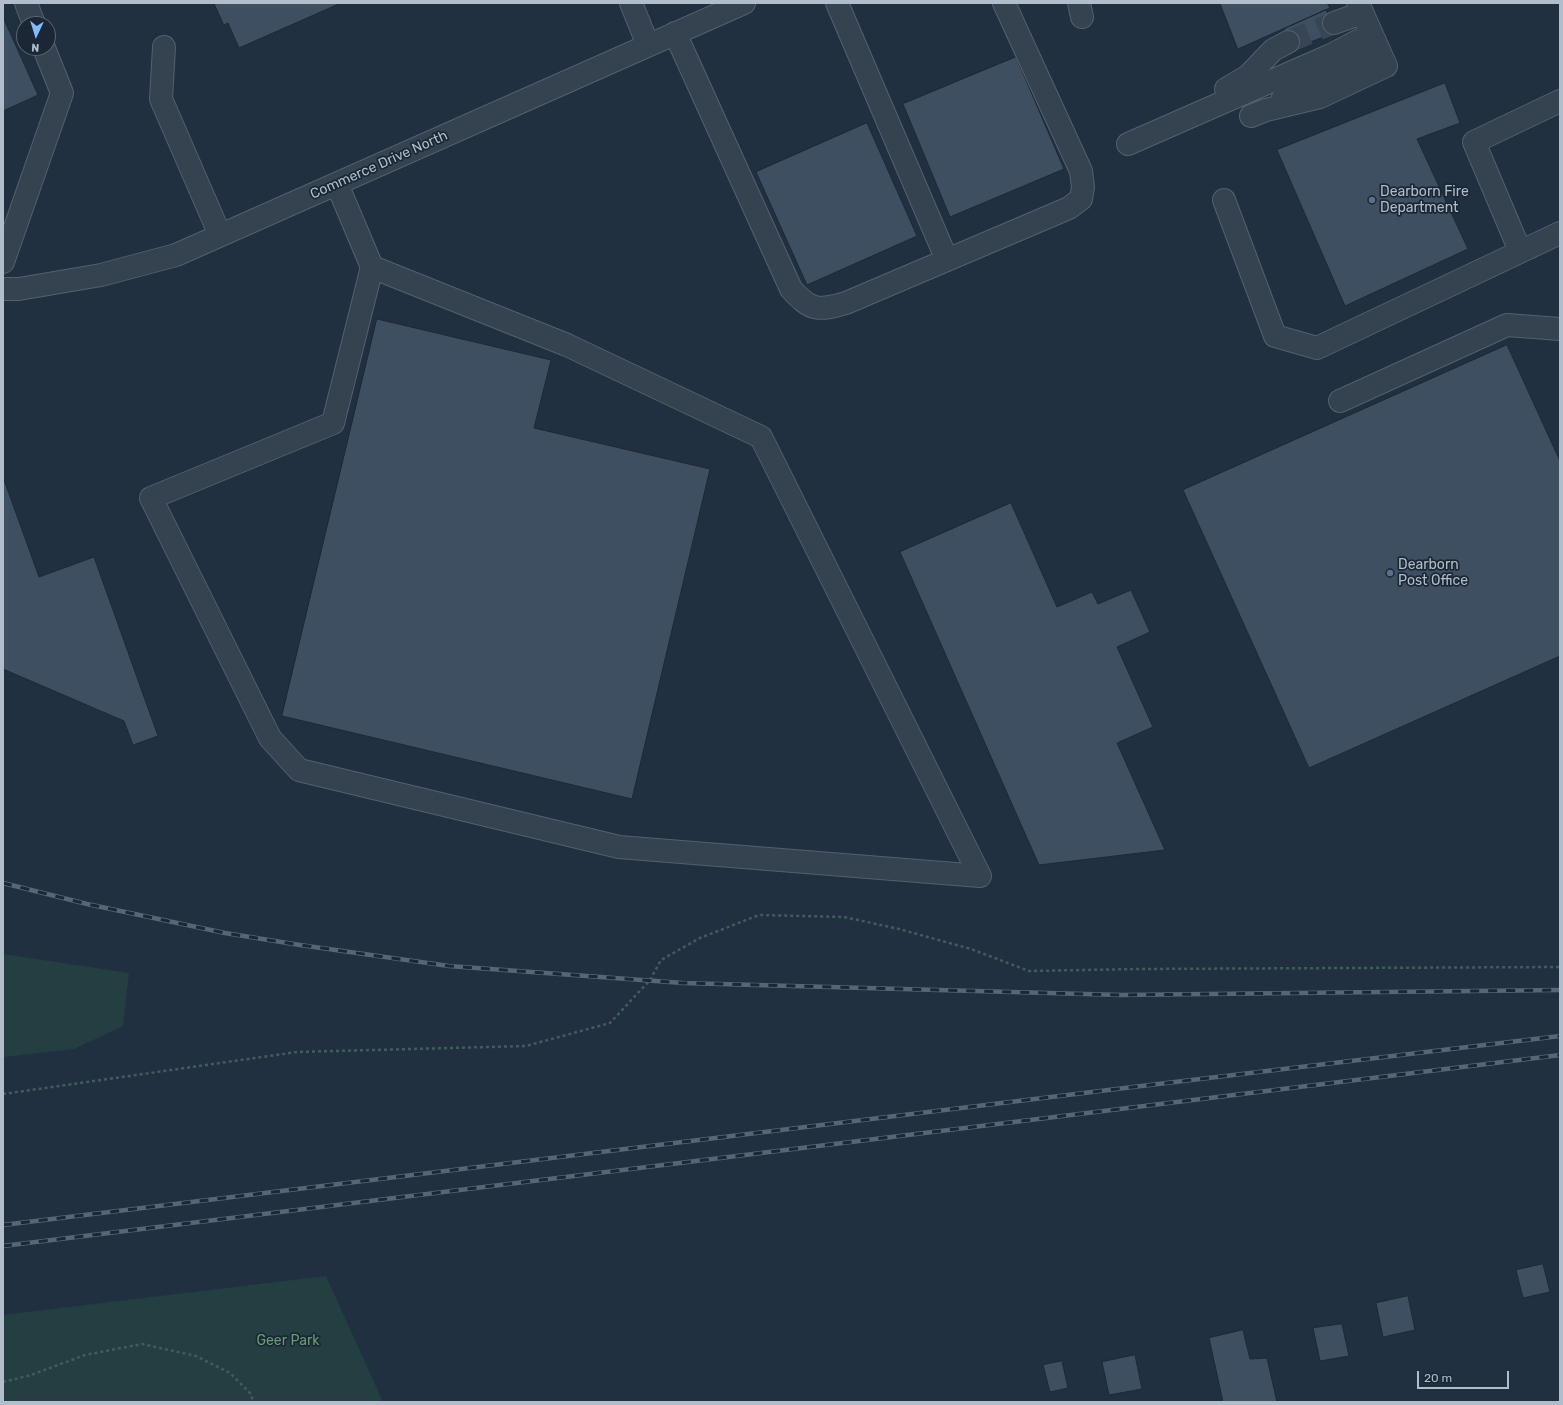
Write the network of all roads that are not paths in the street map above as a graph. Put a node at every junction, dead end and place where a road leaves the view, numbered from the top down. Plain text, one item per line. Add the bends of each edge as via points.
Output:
1 (26, 3) edge
2 (630, 3) edge
3 (744, 3) edge
4 (837, 3) edge
5 (1004, 3) edge
6 (1360, 8) edge
7 (31, 16) edge
8 (1334, 22) tunnel mouth
9 (675, 34) junction
10 (1288, 42) tunnel mouth
11 (1374, 42) junction
12 (648, 46) junction
13 (164, 47) dead end
14 (47, 56) edge
15 (1560, 101) edge
16 (1258, 113) dead end
17 (1174, 122) junction
18 (1128, 144) dead end
19 (337, 184) junction
20 (1224, 200) dead end
21 (1560, 233) edge
22 (220, 236) junction
23 (1520, 251) junction
24 (948, 260) junction
25 (3, 262) edge
26 (372, 267) junction
27 (3, 289) edge
28 (1560, 329) edge
29 (1340, 401) dead end

1 - 7 street
2 - 12 street
3 - 9 street, Commerce Drive North
4 - 24 street
5 - 24 street via 1081,171 1081,199 1069,208
6 - 8 street
6 - 11 street
9 - 12 street, Commerce Drive North
9 - 24 street via 791,289 802,301 816,308 826,309
10 - 17 street via 1273,50 1248,76
11 - 16 street via 1386,66 1320,96
11 - 17 street via 1331,55
12 - 19 street, Commerce Drive North
13 - 22 street via 161,99
14 - 25 street via 62,93
15 - 23 street via 1474,142
17 - 18 street
19 - 22 street, Commerce Drive North
19 - 26 street
20 - 23 street via 1275,336 1317,348
21 - 23 street
22 - 27 street, Commerce Drive North via 176,255 101,276 19,289
26 - 26 street via 567,345 761,437 980,876 619,847 298,770 270,738 151,498 333,423
28 - 29 street via 1507,325

